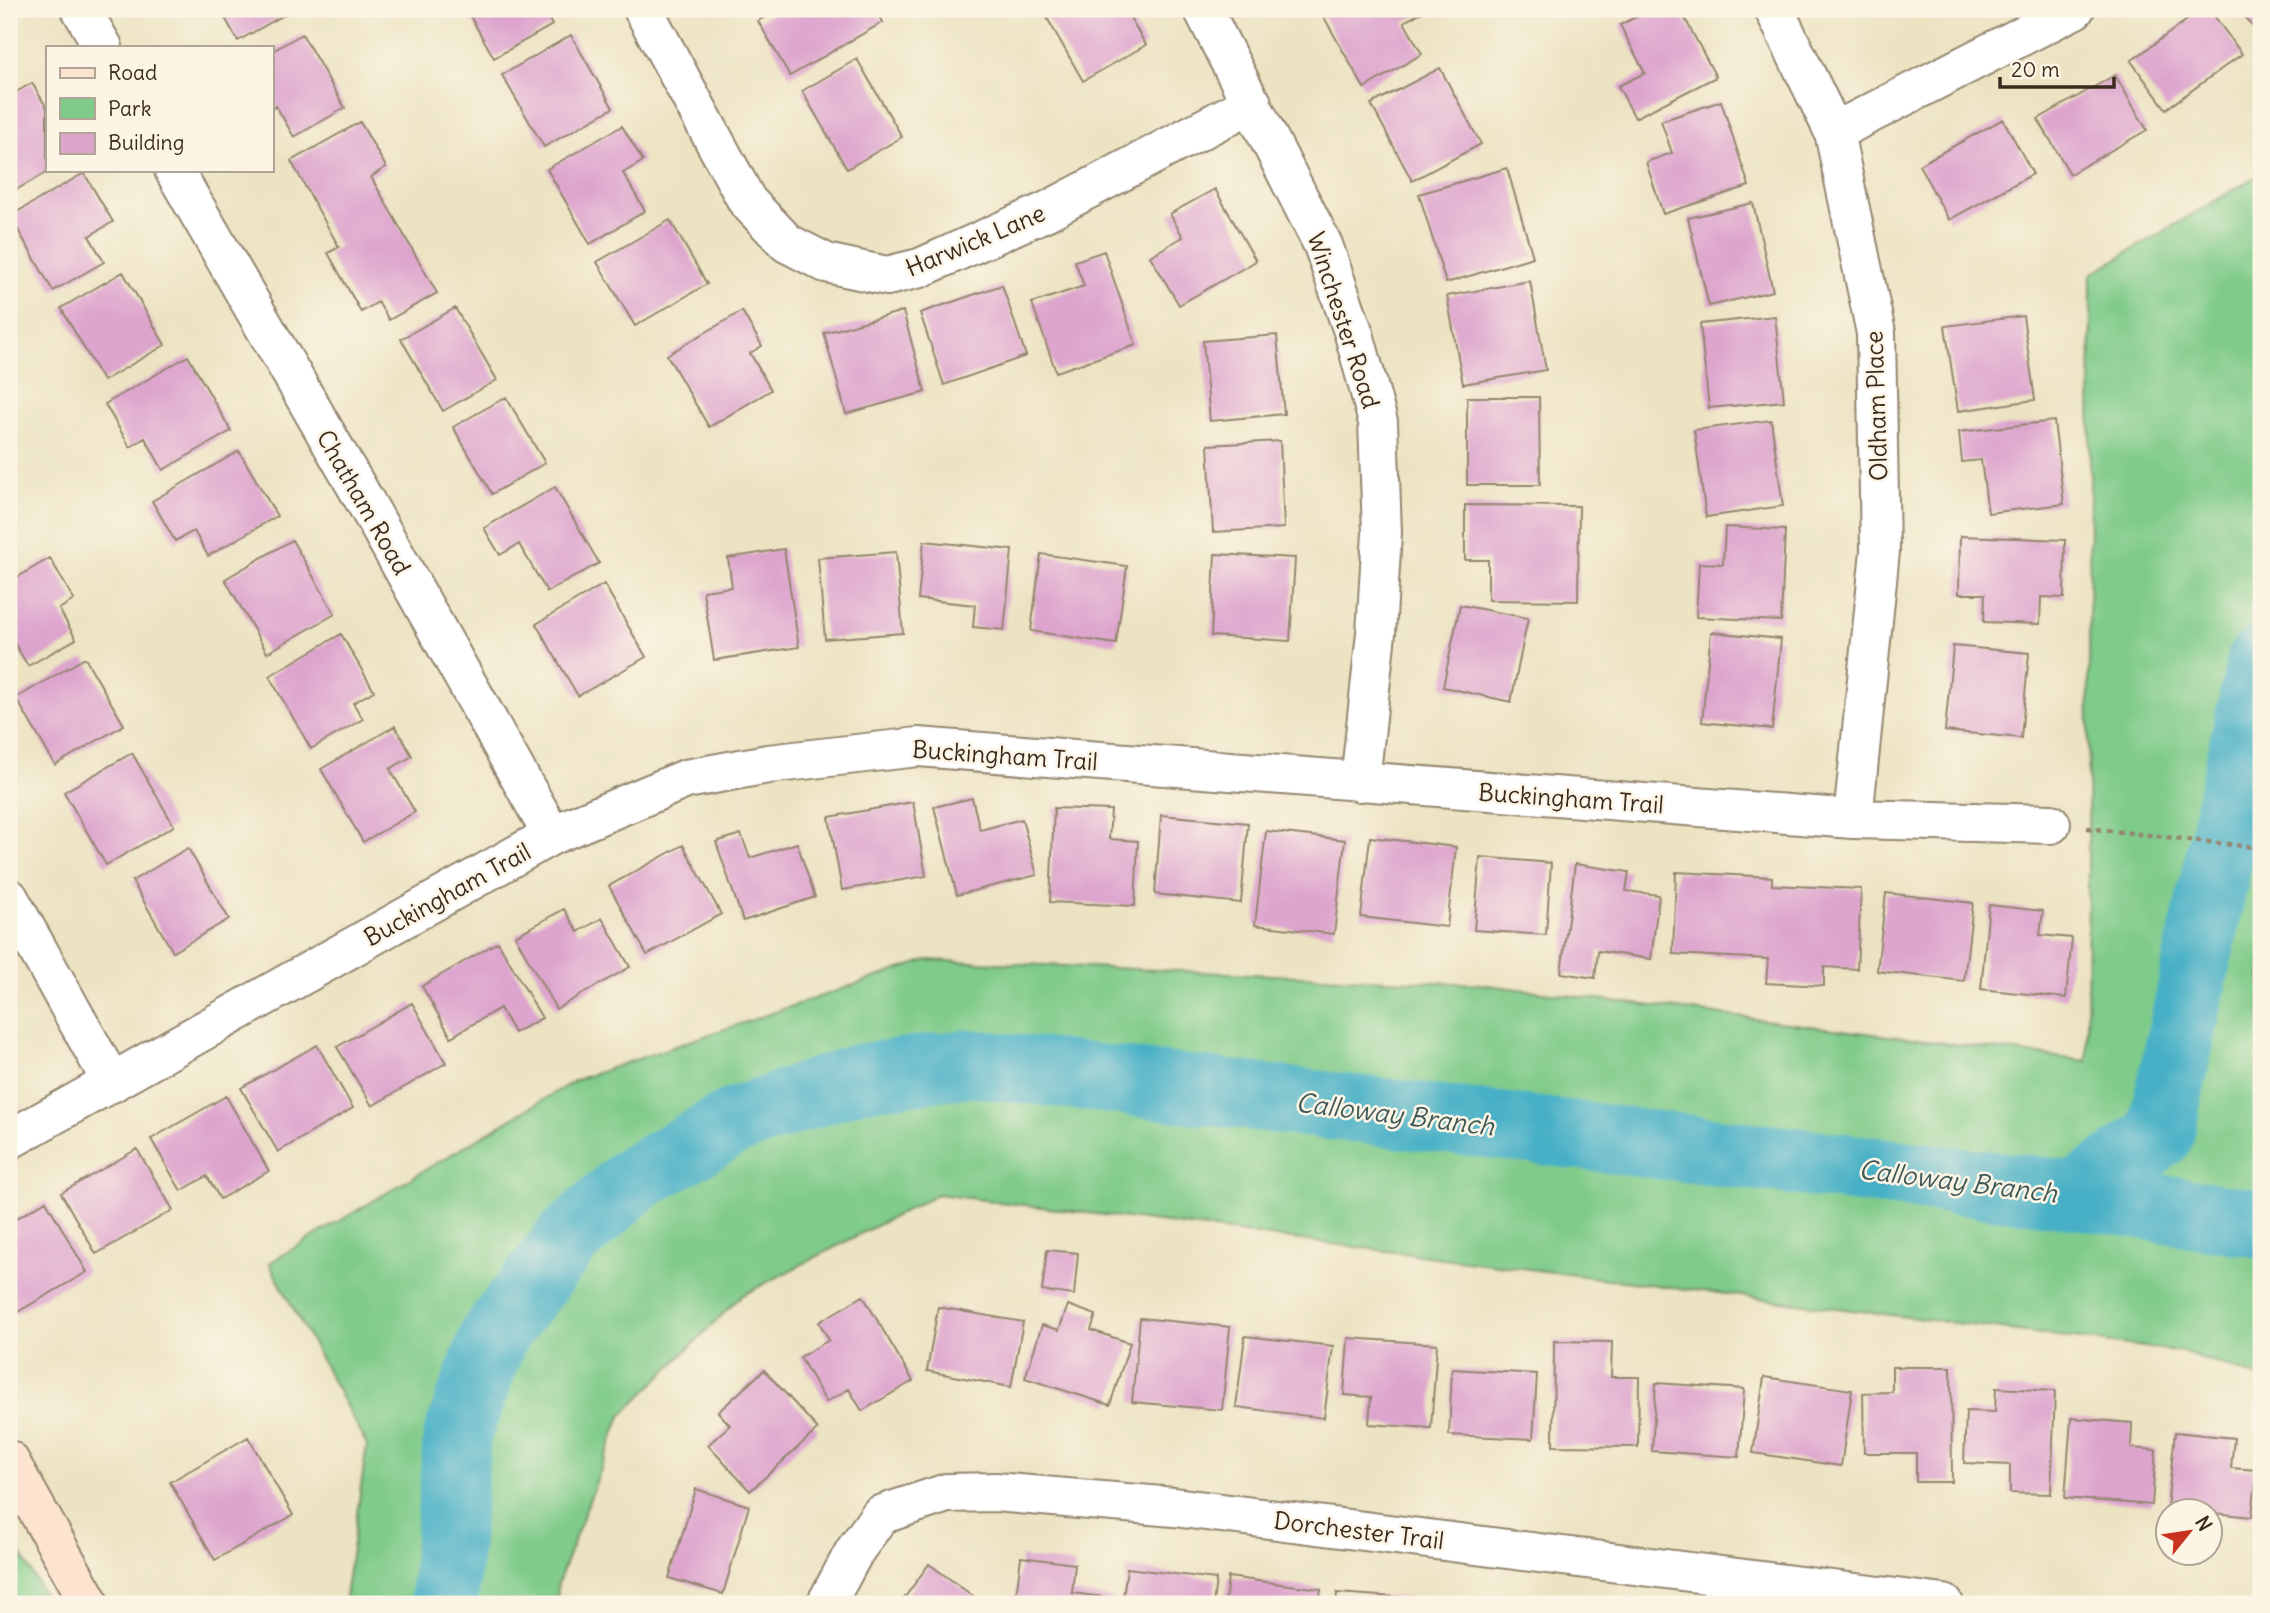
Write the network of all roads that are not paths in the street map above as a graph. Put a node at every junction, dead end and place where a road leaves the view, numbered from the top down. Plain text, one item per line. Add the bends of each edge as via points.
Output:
1 (81, 9) edge
2 (643, 9) edge
3 (1203, 9) edge
4 (1774, 9) edge
5 (2075, 9) edge
6 (102, 46) edge
7 (1252, 103) junction
8 (1835, 132) junction
9 (175, 172) edge
10 (1360, 782) junction
11 (1853, 819) junction
12 (2051, 824) road end
13 (552, 835) junction
14 (9, 898) edge
15 (112, 1083) junction
16 (9, 1140) edge
17 (9, 1460) edge
18 (90, 1604) edge
19 (826, 1604) edge
20 (1944, 1604) edge

1 - 6 street
2 - 7 street, Harwick Lane via 747,201 787,243 826,263 887,276 920,268 1047,211
3 - 7 street, Winchester Road
4 - 8 street, Oldham Place
5 - 8 street
7 - 10 street, Winchester Road via 1323,244 1378,422 1382,533
8 - 11 street, Oldham Place via 1876,333 1880,551
9 - 13 street, Chatham Road
10 - 11 street, Buckingham Trail
10 - 13 street, Buckingham Trail via 918,747 768,764 686,779
11 - 12 street, Buckingham Trail
13 - 15 street, Buckingham Trail
14 - 15 street
15 - 16 street, Buckingham Trail
17 - 18 main road
19 - 20 street, Dorchester Trail via 880,1515 947,1493 995,1492 1174,1507

